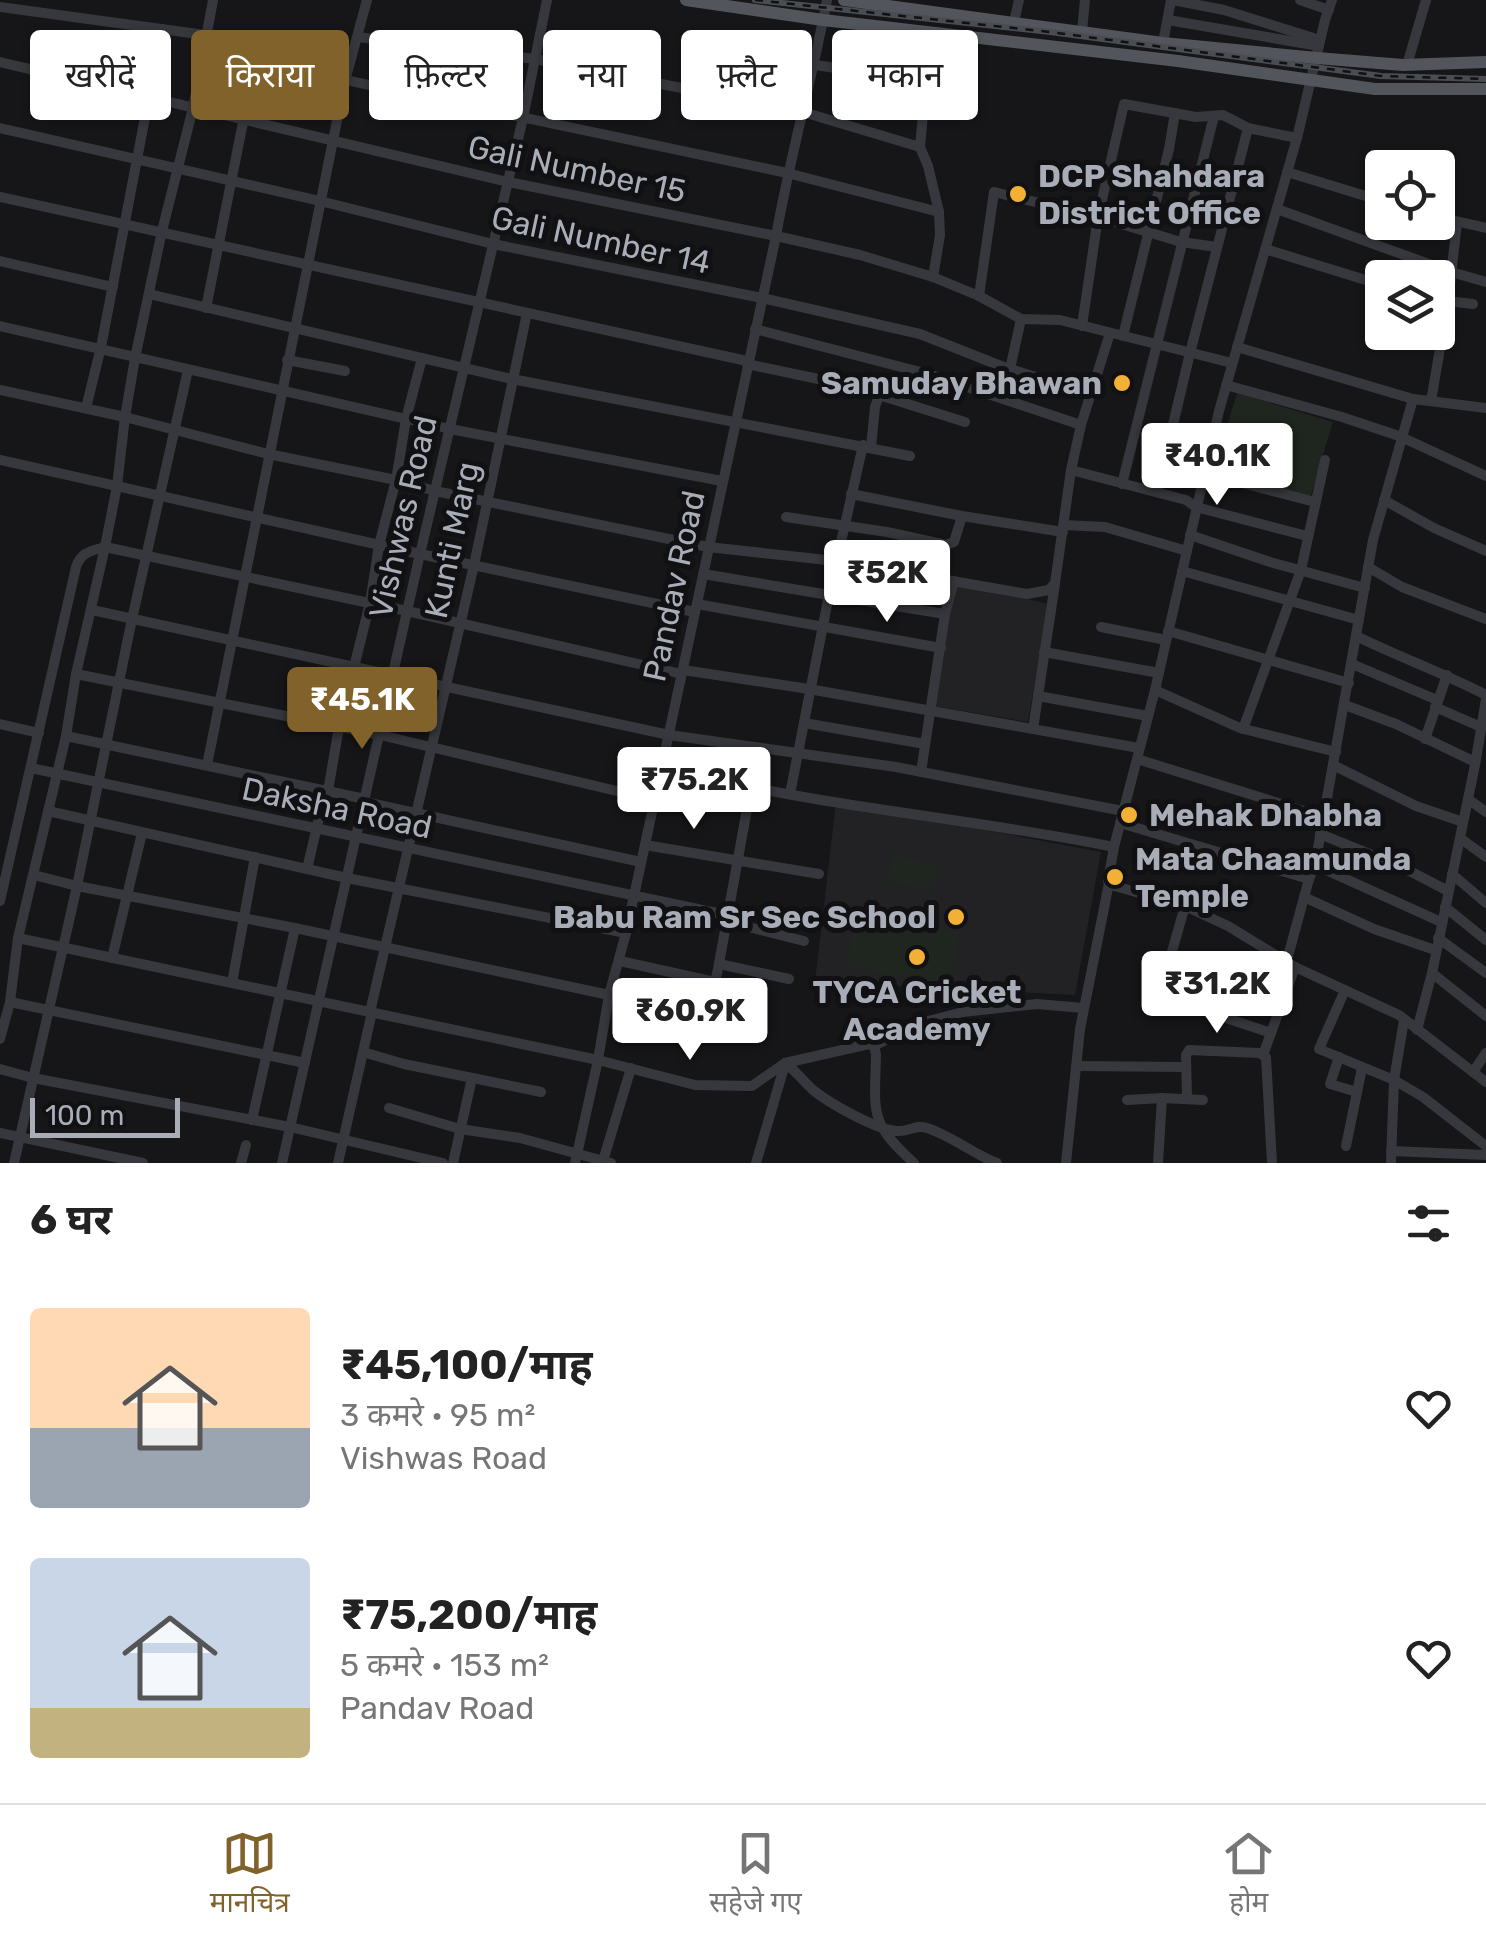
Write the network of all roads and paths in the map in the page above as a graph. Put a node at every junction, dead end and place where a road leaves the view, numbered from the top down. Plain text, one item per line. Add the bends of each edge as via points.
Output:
1 (214, 0) edge
2 (367, 0) edge
3 (546, 0) edge
4 (686, 0) edge
5 (827, 0) edge
6 (844, 0) edge
7 (1018, 0) edge
8 (1085, 0) edge
9 (1172, 0) edge
10 (1300, 0) edge
11 (1426, 0) edge
12 (1330, 5) edge
13 (0, 7) edge
14 (1168, 20) junction
15 (1014, 22) junction
16 (822, 25) junction
17 (162, 30) edge
18 (206, 30) edge
19 (1082, 31) junction
20 (359, 33) junction
21 (1163, 43) junction
22 (1319, 48) junction
23 (536, 53) junction
24 (0, 62) edge
25 (1486, 62) edge
26 (815, 64) junction
27 (349, 65) edge
28 (1407, 65) junction
29 (30, 69) edge
30 (812, 76) edge
31 (1312, 80) junction
32 (681, 85) edge
33 (1486, 90) edge
34 (1176, 113) junction
35 (812, 115) edge
36 (1214, 116) junction
37 (191, 117) edge
38 (523, 118) joint
39 (144, 120) edge
40 (243, 120) edge
41 (247, 120) edge
42 (336, 120) edge
43 (523, 120) edge
44 (801, 120) edge
45 (0, 128) edge
46 (1248, 128) junction
47 (1297, 138) junction
48 (332, 141) junction
49 (920, 147) junction
50 (138, 160) junction
51 (179, 169) junction
52 (1287, 172) junction
53 (787, 173) junction
54 (231, 180) junction
55 (508, 182) junction
56 (1365, 195) edge
57 (0, 197) edge
58 (320, 201) junction
59 (1277, 208) junction
60 (938, 212) junction
61 (1098, 217) junction
62 (1457, 222) joint
63 (125, 223) junction
64 (1486, 228) edge
65 (162, 231) junction
66 (1148, 232) junction
67 (776, 236) junction
68 (1182, 242) junction
69 (219, 244) junction
70 (493, 244) junction
71 (1217, 248) junction
72 (1266, 249) junction
73 (1418, 260) edge
74 (1452, 260) edge
75 (0, 261) edge
76 (307, 265) junction
77 (1455, 273) edge
78 (933, 277) junction
79 (1365, 280) edge
80 (1486, 282) edge
81 (112, 287) junction
82 (149, 294) junction
83 (980, 296) junction
84 (762, 298) junction
85 (1455, 302) edge
86 (480, 303) junction
87 (1473, 304) dead end
88 (206, 308) junction
89 (526, 313) junction
90 (1022, 319) junction
91 (0, 326) edge
92 (1082, 326) junction
93 (294, 328) junction
94 (755, 329) junction
95 (1110, 333) junction
96 (1123, 336) junction
97 (1158, 345) junction
98 (101, 347) junction
99 (1237, 347) junction
100 (1437, 350) edge
101 (1190, 352) junction
102 (135, 358) junction
103 (422, 358) junction
104 (288, 360) junction
105 (747, 362) junction
106 (1232, 363) junction
107 (464, 368) junction
108 (188, 370) junction
109 (1010, 370) junction
110 (345, 371) dead end
111 (512, 379) junction
112 (1057, 384) dead end
113 (1226, 385) junction
114 (0, 390) edge
115 (281, 392) junction
116 (879, 395) junction
117 (1413, 399) junction
118 (1432, 401) junction
119 (86, 408) junction
120 (1486, 408) edge
121 (125, 417) junction
122 (406, 419) junction
123 (735, 421) junction
124 (965, 422) dead end
125 (1081, 425) junction
126 (175, 429) junction
127 (450, 429) junction
128 (500, 438) junction
129 (1402, 438) junction
130 (867, 446) junction
131 (268, 454) junction
132 (910, 456) dead end
133 (0, 460) edge
134 (1325, 460) dead end
135 (1071, 470) junction
136 (1204, 472) junction
137 (1486, 476) edge
138 (396, 480) junction
139 (722, 481) junction
140 (1122, 484) junction
141 (117, 486) junction
142 (435, 491) junction
143 (1157, 492) junction
144 (852, 494) junction
145 (159, 495) junction
146 (487, 500) junction
147 (1384, 500) junction
148 (1315, 502) junction
149 (1196, 507) junction
150 (256, 516) junction
151 (962, 516) junction
152 (786, 517) dead end
153 (843, 526) junction
154 (1064, 528) junction
155 (1190, 535) junction
156 (1307, 536) junction
157 (380, 544) junction
158 (105, 547) junction
159 (708, 547) junction
160 (1186, 550) junction
161 (1486, 551) edge
162 (420, 554) junction
163 (146, 556) junction
164 (836, 561) junction
165 (474, 565) junction
166 (1368, 568) junction
167 (1301, 570) junction
168 (1182, 571) junction
169 (703, 574) junction
170 (244, 576) junction
171 (954, 581) junction
172 (1055, 583) junction
173 (1364, 588) junction
174 (829, 595) junction
175 (1291, 601) junction
176 (370, 603) junction
177 (696, 608) junction
178 (92, 610) junction
179 (407, 611) junction
180 (945, 614) junction
181 (1486, 618) edge
182 (132, 619) junction
183 (1359, 620) junction
184 (459, 623) junction
185 (823, 626) junction
186 (1101, 627) dead end
187 (1167, 635) junction
188 (1356, 636) junction
189 (230, 641) junction
190 (941, 648) junction
191 (1044, 652) junction
192 (1268, 658) junction
193 (1352, 664) junction
194 (355, 667) junction
195 (682, 672) junction
196 (1158, 672) junction
197 (76, 674) junction
198 (392, 675) junction
199 (1447, 675) junction
200 (120, 682) junction
201 (1349, 682) junction
202 (446, 686) junction
203 (809, 689) junction
204 (1154, 690) junction
205 (1038, 696) junction
206 (1486, 697) edge
207 (218, 703) junction
208 (1345, 704) junction
209 (1436, 704) junction
210 (930, 711) junction
211 (1148, 716) junction
212 (804, 722) junction
213 (0, 724) edge
214 (339, 727) junction
215 (1481, 728) junction
216 (1242, 729) junction
217 (1033, 730) junction
218 (39, 732) junction
219 (668, 735) junction
220 (66, 736) junction
221 (380, 736) junction
222 (1426, 739) junction
223 (925, 744) junction
224 (106, 745) junction
225 (430, 747) junction
226 (1336, 752) junction
227 (1138, 753) junction
228 (798, 754) junction
229 (206, 765) junction
230 (1333, 765) junction
231 (1479, 766) edge
232 (31, 768) junction
233 (921, 772) junction
234 (56, 775) junction
235 (712, 778) dead end
236 (98, 784) junction
237 (751, 788) junction
238 (328, 791) junction
239 (790, 794) junction
240 (1468, 799) junction
241 (365, 800) junction
242 (654, 800) junction
243 (322, 805) dead end
244 (48, 810) junction
245 (1486, 812) edge
246 (416, 813) junction
247 (1121, 817) junction
248 (1323, 817) junction
249 (90, 821) junction
250 (1463, 822) junction
251 (316, 830) junction
252 (142, 832) junction
253 (1320, 834) junction
254 (356, 838) junction
255 (1460, 838) junction
256 (645, 845) junction
257 (1114, 847) junction
258 (409, 849) junction
259 (254, 857) junction
260 (1486, 857) edge
261 (738, 859) junction
262 (641, 862) junction
263 (1315, 865) junction
264 (308, 869) junction
265 (819, 874) dead end
266 (1452, 874) junction
267 (34, 875) junction
268 (348, 878) junction
269 (1309, 879) junction
270 (1110, 884) junction
271 (77, 886) junction
272 (400, 888) junction
273 (1448, 890) junction
274 (128, 894) junction
275 (634, 896) junction
276 (1304, 897) junction
277 (0, 901) edge
278 (1486, 903) edge
279 (1184, 906) junction
280 (1444, 907) junction
281 (244, 918) junction
282 (726, 918) junction
283 (1441, 922) junction
284 (296, 928) junction
285 (626, 933) junction
286 (334, 936) junction
287 (18, 938) junction
288 (1486, 940) edge
289 (804, 941) dead end
290 (1436, 944) junction
291 (62, 948) junction
292 (384, 948) junction
293 (112, 958) junction
294 (620, 961) junction
295 (1291, 963) junction
296 (718, 964) junction
297 (1432, 973) junction
298 (1486, 974) edge
299 (789, 979) dead end
300 (715, 982) junction
301 (232, 983) junction
302 (1345, 990) junction
303 (280, 993) junction
304 (609, 995) junction
305 (319, 1001) junction
306 (10, 1002) junction
307 (1083, 1008) junction
308 (47, 1010) junction
309 (371, 1012) junction
310 (1486, 1016) edge
311 (1404, 1020) junction
312 (1417, 1030) junction
313 (1271, 1033) junction
314 (0, 1039) edge
315 (874, 1046) junction
316 (363, 1052) junction
317 (1486, 1053) edge
318 (266, 1055) junction
319 (1263, 1055) junction
320 (1339, 1057) junction
321 (598, 1060) junction
322 (305, 1063) junction
323 (785, 1063) junction
324 (1076, 1066) junction
325 (1186, 1067) junction
326 (631, 1068) junction
327 (1362, 1068) junction
328 (0, 1069) edge
329 (1473, 1072) junction
330 (33, 1078) junction
331 (472, 1078) junction
332 (1394, 1080) junction
333 (1486, 1082) edge
334 (541, 1092) dead end
335 (1357, 1092) junction
336 (1162, 1098) junction
337 (1188, 1098) junction
338 (1127, 1100) dead end
339 (1203, 1100) dead end
340 (389, 1108) dead end
341 (252, 1120) junction
342 (881, 1126) junction
343 (290, 1127) junction
344 (460, 1129) junction
345 (0, 1133) edge
346 (20, 1137) junction
347 (344, 1139) junction
348 (246, 1145) dead end
349 (1346, 1146) dead end
350 (1486, 1146) edge
351 (1486, 1155) edge
352 (1391, 1157) edge
353 (576, 1159) edge
354 (607, 1162) edge
355 (14, 1163) edge
356 (143, 1163) edge
357 (241, 1163) edge
358 (282, 1163) edge
359 (338, 1163) edge
360 (443, 1163) edge
361 (452, 1163) edge
362 (756, 1163) edge
363 (914, 1163) edge
364 (997, 1163) edge
365 (1066, 1163) edge
366 (1158, 1163) edge
367 (1272, 1163) edge

1 - 18 street
2 - 20 street
3 - 23 street, Vishwas Road
4 - 16 main road
5 - 16 street, Pandav Road
6 - 15 main road
7 - 15 street
8 - 19 street
9 - 14 street
9 - 22 street via 1224,10
10 - 12 street
11 - 28 street
12 - 22 street
13 - 17 street
14 - 21 street
14 - 22 street
15 - 19 main road
16 - 26 street, Pandav Road
16 - 31 main road via 1161,58
19 - 21 main road
20 - 23 street
20 - 27 street
21 - 22 main road
22 - 28 main road
22 - 31 street
23 - 32 street
23 - 38 street, Vishwas Road
24 - 29 street, Gali Number 15
25 - 28 main road
26 - 30 street, Pandav Road
26 - 49 street via 926,81
31 - 33 main road via 1374,89
31 - 47 street
34 - 36 street
34 - 61 street via 1124,104
34 - 66 street
35 - 49 street
36 - 46 street
36 - 68 street
37 - 51 street
38 - 53 street
39 - 50 street
40 - 54 street
41 - 48 street, Gali Number 15
42 - 48 street
43 - 55 street, Vishwas Road
44 - 53 street, Pandav Road
45 - 50 street, Gali Number 14
46 - 47 street
46 - 71 street
47 - 52 street
48 - 55 street, Gali Number 15
48 - 58 street
49 - 60 street
50 - 51 street, Gali Number 14
50 - 63 street
51 - 54 street, Gali Number 14
51 - 65 street
52 - 56 street
52 - 59 street
53 - 60 street
53 - 67 street, Pandav Road
54 - 58 street, Gali Number 14
54 - 69 street
55 - 67 street, Gali Number 15
55 - 70 street, Vishwas Road
57 - 63 street
58 - 70 street, Gali Number 14
58 - 76 street
59 - 72 street
59 - 73 street
60 - 78 street
61 - 66 street
61 - 83 street via 994,192
61 - 92 street
62 - 64 street
62 - 74 street
63 - 65 street
63 - 81 street
65 - 69 street
65 - 82 street
66 - 68 street
66 - 96 street
67 - 78 street, Gali Number 15
67 - 84 street, Pandav Road
68 - 71 street
68 - 97 street
69 - 76 street
69 - 88 street
70 - 84 street, Gali Number 14
70 - 86 street, Vishwas Road
71 - 101 street
72 - 79 street
72 - 99 street
75 - 81 street
76 - 86 street
76 - 93 street
77 - 80 street
78 - 83 street, Gali Number 15
81 - 98 street
82 - 88 street
82 - 102 street
83 - 90 street, Gali Number 15
84 - 94 street, Pandav Road
84 - 109 street, Gali Number 14 via 920,334
85 - 87 street
86 - 89 street
86 - 107 street, Vishwas Road
88 - 93 street
89 - 105 street
89 - 111 street, Kunti Marg
90 - 92 street
90 - 109 street
91 - 98 street
92 - 95 street
93 - 103 street
93 - 104 street
94 - 105 street, Pandav Road
94 - 125 street via 928,374
95 - 96 street
95 - 125 street
96 - 97 street
97 - 101 street
97 - 140 street
98 - 102 street
98 - 119 street
99 - 106 street
99 - 117 street
100 - 118 street
101 - 106 street
101 - 143 street
102 - 108 street
102 - 121 street
103 - 107 street
103 - 122 street
104 - 110 street
104 - 115 street
105 - 116 street
105 - 123 street, Pandav Road
106 - 113 street
107 - 111 street
107 - 127 street, Vishwas Road
108 - 115 street
108 - 126 street
109 - 112 street, Gali Number 14
111 - 123 street
111 - 128 street, Kunti Marg
113 - 129 street
113 - 136 street
114 - 119 street
115 - 122 street
115 - 131 street
116 - 124 street
116 - 130 street
117 - 118 street
117 - 129 street
118 - 120 street
119 - 121 street
121 - 126 street
121 - 141 street
122 - 127 street
122 - 138 street
123 - 130 street
123 - 139 street, Pandav Road
125 - 135 street
126 - 131 street
126 - 145 street
127 - 128 street
127 - 142 street, Vishwas Road
128 - 139 street
128 - 146 street, Kunti Marg
129 - 137 street
129 - 147 street
130 - 132 street
130 - 144 street
131 - 138 street
131 - 150 street
133 - 141 street
134 - 148 street
135 - 140 street
135 - 154 street
136 - 148 street
136 - 149 street
138 - 142 street
138 - 157 street
139 - 159 street, Pandav Road
140 - 143 street
141 - 145 street
141 - 158 street
142 - 146 street
142 - 162 street, Vishwas Road
143 - 149 street
144 - 151 street
144 - 153 street
145 - 150 street
145 - 163 street
146 - 159 street
146 - 165 street, Kunti Marg
147 - 161 street
147 - 166 street
148 - 156 street
149 - 155 street
149 - 156 street
150 - 157 street
150 - 170 street
151 - 153 street via 957,538 946,545
151 - 154 street
152 - 153 street
153 - 164 street
154 - 160 street via 1105,527
154 - 172 street
155 - 160 street
155 - 167 street
156 - 167 street
157 - 162 street
157 - 176 street
158 - 163 street
158 - 178 street
158 - 218 street via 79,558
159 - 164 street
159 - 169 street, Pandav Road
160 - 168 street
162 - 165 street
162 - 179 street, Vishwas Road
163 - 170 street
163 - 182 street
164 - 171 street
164 - 174 street
165 - 177 street
165 - 184 street, Kunti Marg
166 - 173 street
166 - 181 street
167 - 173 street
167 - 175 street
168 - 175 street
168 - 187 street
169 - 174 street
169 - 177 street, Pandav Road
170 - 176 street
170 - 189 street
171 - 172 street via 1027,594
171 - 180 street
172 - 191 street
173 - 183 street
174 - 180 street
174 - 185 street
175 - 183 street
175 - 192 street
176 - 179 street
176 - 194 street
177 - 185 street
177 - 195 street, Pandav Road
178 - 182 street
178 - 197 street
179 - 184 street
179 - 198 street, Vishwas Road
180 - 190 street
182 - 189 street
182 - 200 street
183 - 188 street
184 - 195 street
184 - 202 street, Kunti Marg
185 - 190 street
185 - 203 street
186 - 187 street
187 - 192 street
187 - 196 street
188 - 193 street
188 - 199 street
189 - 194 street
189 - 207 street
190 - 210 street
191 - 196 street
191 - 205 street
192 - 201 street
192 - 216 street
193 - 201 street
193 - 209 street
194 - 198 street
194 - 214 street
195 - 203 street
195 - 219 street, Pandav Road
196 - 204 street
197 - 200 street
197 - 220 street
198 - 202 street
198 - 221 street, Vishwas Road
199 - 206 street
199 - 209 street
200 - 207 street
200 - 224 street
201 - 208 street
202 - 219 street
202 - 225 street, Kunti Marg
203 - 210 street
203 - 212 street
204 - 211 street
204 - 216 street
205 - 211 street
205 - 217 street
206 - 215 street
207 - 214 street
207 - 229 street
208 - 222 street
208 - 226 street
209 - 215 street
209 - 222 street
210 - 217 street
210 - 223 street
211 - 227 street
212 - 223 street
212 - 228 street
213 - 218 street
214 - 221 street
214 - 238 street
215 - 231 street
216 - 226 street
217 - 227 street
218 - 232 street
219 - 228 street
219 - 242 street, Pandav Road
220 - 224 street
220 - 234 street
221 - 225 street
221 - 241 street, Vishwas Road
222 - 231 street
223 - 233 street
224 - 229 street
224 - 236 street
225 - 242 street
225 - 246 street, Kunti Marg
226 - 230 street
227 - 247 street
227 - 248 street
228 - 233 street
228 - 239 street
229 - 238 street
230 - 248 street
230 - 250 street
231 - 240 street
232 - 234 street, Daksha Road
232 - 277 street
233 - 247 street
234 - 236 street, Daksha Road
234 - 244 street
235 - 237 street
236 - 249 street
236 - 251 street, Daksha Road
237 - 239 street
237 - 261 street
238 - 241 street
239 - 257 street
240 - 245 street
240 - 250 street
241 - 246 street
241 - 254 street, Vishwas Road
242 - 256 street, Pandav Road
243 - 251 street
244 - 249 street
244 - 267 street
246 - 258 street, Kunti Marg
246 - 262 street
247 - 257 street
247 - 269 street
248 - 253 street
249 - 252 street
249 - 271 street
250 - 255 street
251 - 254 street, Daksha Road
251 - 264 street
252 - 259 street
252 - 274 street
253 - 263 street
253 - 273 street
254 - 258 street, Daksha Road
254 - 268 street, Vishwas Road
255 - 260 street
255 - 266 street
256 - 261 street
256 - 262 street, Pandav Road
257 - 270 street
258 - 272 street, Kunti Marg
258 - 275 street, Daksha Road
259 - 264 street
259 - 281 street
261 - 265 street
261 - 282 street
262 - 275 street, Pandav Road
263 - 269 street
263 - 283 street
264 - 268 street
266 - 273 street
266 - 278 street
267 - 271 street
267 - 287 street
268 - 272 street
268 - 286 street, Vishwas Road
269 - 276 street
270 - 279 street
270 - 307 street
271 - 274 street
271 - 291 street
272 - 285 street
272 - 292 street, Kunti Marg
273 - 280 street
274 - 281 street
274 - 293 street
275 - 282 street, Daksha Road
275 - 285 street, Pandav Road
276 - 290 street via 1374,929
276 - 295 street
279 - 295 street
279 - 313 street via 1162,992
280 - 283 street
280 - 288 street
281 - 284 street
281 - 301 street
282 - 289 street, Daksha Road
282 - 296 street
283 - 290 street
284 - 286 street
284 - 303 street
285 - 294 street, Pandav Road
286 - 292 street
286 - 305 street, Vishwas Road
287 - 291 street
287 - 306 street
290 - 297 street
290 - 298 street
291 - 293 street
291 - 308 street
292 - 304 street
292 - 309 street, Kunti Marg
293 - 301 street
294 - 300 street
294 - 304 street, Pandav Road
295 - 302 street
295 - 313 street
296 - 299 street
296 - 300 street
297 - 310 street
297 - 312 street
300 - 304 street via 701,998
301 - 303 street
302 - 311 street
302 - 320 street via 1320,1049
303 - 305 street
303 - 318 street
304 - 321 street, Pandav Road
305 - 309 street
305 - 322 street, Vishwas Road
306 - 308 street
306 - 314 street
307 - 315 street via 1037,1004 963,1012 913,1025
307 - 324 street
308 - 318 street
308 - 330 street
309 - 316 street, Kunti Marg
309 - 321 street
311 - 312 street
311 - 332 street
312 - 329 street
313 - 319 street
315 - 323 street
315 - 342 street
316 - 331 street
316 - 347 street, Kunti Marg
317 - 329 street
318 - 322 street
318 - 341 street
319 - 325 street via 1193,1049
319 - 367 street
320 - 327 street
320 - 335 street via 1330,1084
321 - 326 street
321 - 353 street, Pandav Road
322 - 343 street, Vishwas Road
323 - 326 street via 752,1086 694,1085
323 - 342 street via 840,1108
323 - 362 street
324 - 325 street
324 - 365 street
325 - 337 street
326 - 354 street
327 - 332 street
327 - 335 street
328 - 330 street
329 - 333 street
330 - 341 street
330 - 346 street
331 - 334 street
331 - 344 street
332 - 350 street
332 - 352 street
335 - 349 street
336 - 337 street
336 - 338 street
336 - 366 street
337 - 339 street
340 - 344 street
341 - 343 street
342 - 363 street
342 - 364 street via 898,1132 921,1125
343 - 347 street
343 - 358 street, Vishwas Road
344 - 353 street via 520,1138
344 - 361 street
345 - 346 street
346 - 355 street
346 - 356 street
347 - 359 street, Kunti Marg
347 - 360 street
348 - 357 street
351 - 352 street
353 - 354 street

